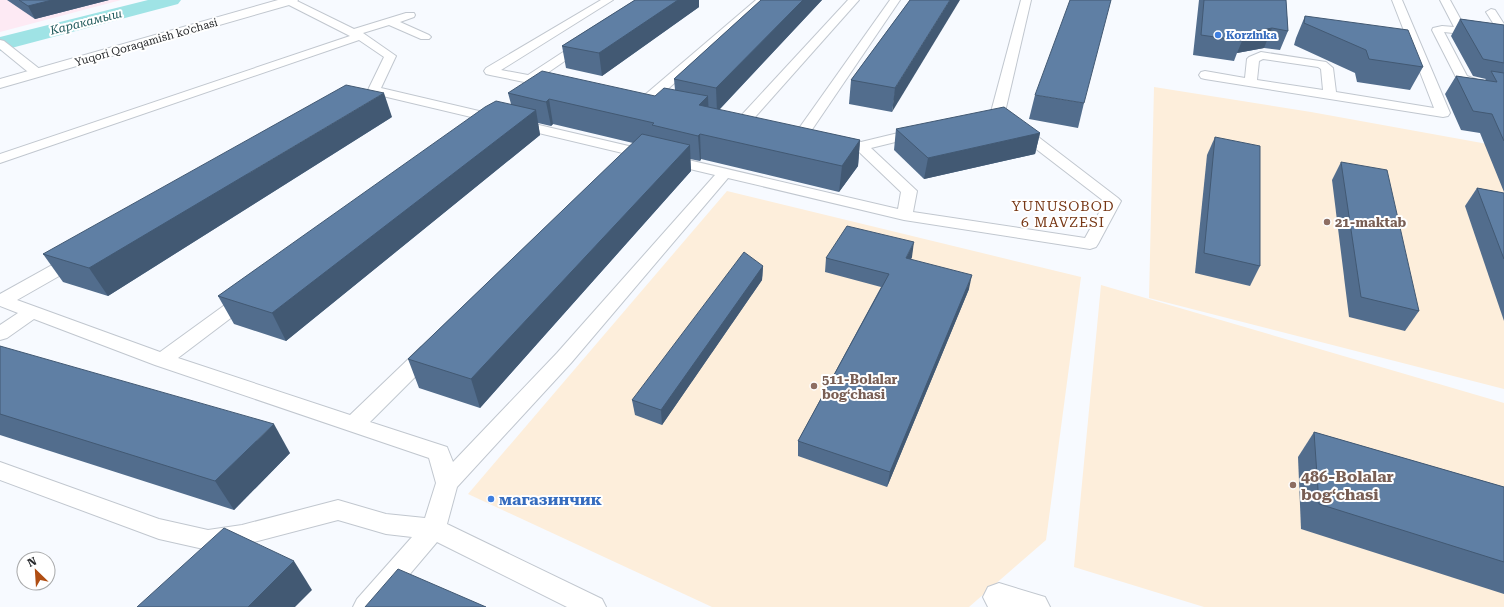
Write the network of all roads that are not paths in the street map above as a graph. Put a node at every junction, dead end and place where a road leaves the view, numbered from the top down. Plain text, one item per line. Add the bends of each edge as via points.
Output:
1 (290, 0) edge
2 (608, 0) edge
3 (762, 0) edge
4 (854, 0) edge
5 (895, 0) edge
6 (1026, 0) edge
7 (1397, 0) edge
8 (1445, 0) edge
9 (1491, 12) dead end
10 (410, 15) dead end
11 (389, 21) junction
12 (1462, 31) junction
13 (1504, 32) edge
14 (1476, 33) edge
15 (356, 35) junction
16 (595, 35) edge
17 (1490, 36) edge
18 (425, 37) dead end
19 (1504, 38) edge
20 (0, 43) edge
21 (37, 73) junction
22 (1205, 75) dead end
23 (530, 79) junction
24 (1251, 82) junction
25 (0, 84) edge
26 (568, 87) edge
27 (1504, 88) edge
28 (374, 90) junction
29 (1330, 94) junction
30 (360, 98) edge
31 (630, 99) edge
32 (645, 102) junction
33 (660, 105) edge
34 (998, 112) junction
35 (982, 116) edge
36 (728, 119) edge
37 (743, 122) junction
38 (757, 125) edge
39 (929, 129) edge
40 (787, 131) edge
41 (802, 134) junction
42 (860, 146) junction
43 (0, 159) edge
44 (724, 173) junction
45 (904, 215) junction
46 (91, 250) edge
47 (258, 289) edge
48 (1, 300) edge
49 (32, 313) junction
50 (0, 334) edge
51 (438, 343) edge
52 (162, 360) junction
53 (353, 424) junction
54 (0, 471) edge
55 (447, 484) junction
56 (434, 529) junction
57 (998, 602) edge
58 (366, 607) edge
59 (593, 607) edge
60 (1034, 607) edge

1 - 15 lane
1 - 21 street, Yuqori Qoraqamish ko'chasi
2 - 23 lane via 490,71
3 - 32 lane
4 - 37 lane
5 - 41 lane
6 - 34 lane
7 - 29 lane via 1443,113
8 - 12 lane
9 - 13 lane
10 - 11 lane
11 - 15 lane
11 - 18 lane
12 - 14 lane
12 - 27 lane via 1437,30 1462,78 1474,84
15 - 28 lane via 390,56
15 - 43 lane
16 - 23 lane
17 - 19 lane
20 - 21 lane
21 - 25 street, Yuqori Qoraqamish ko'chasi
22 - 24 lane
23 - 26 lane
24 - 29 lane
24 - 29 lane via 1253,60 1261,55 1280,57 1322,64 1327,68
28 - 30 lane
28 - 44 lane via 483,123 631,158
31 - 32 lane
32 - 33 lane
34 - 35 lane
34 - 45 lane via 1113,201 1090,244
36 - 37 lane
37 - 38 lane
39 - 42 lane
40 - 41 lane
41 - 42 lane
42 - 45 lane via 909,191
44 - 45 lane
44 - 55 lane via 564,358
46 - 48 lane
47 - 52 lane
48 - 49 lane
49 - 50 lane
49 - 52 lane
51 - 53 lane
52 - 53 lane
53 - 55 lane via 439,452
54 - 56 lane via 159,529 208,540 242,535 338,510 386,524
55 - 56 lane
56 - 58 lane
56 - 59 lane
57 - 60 street

